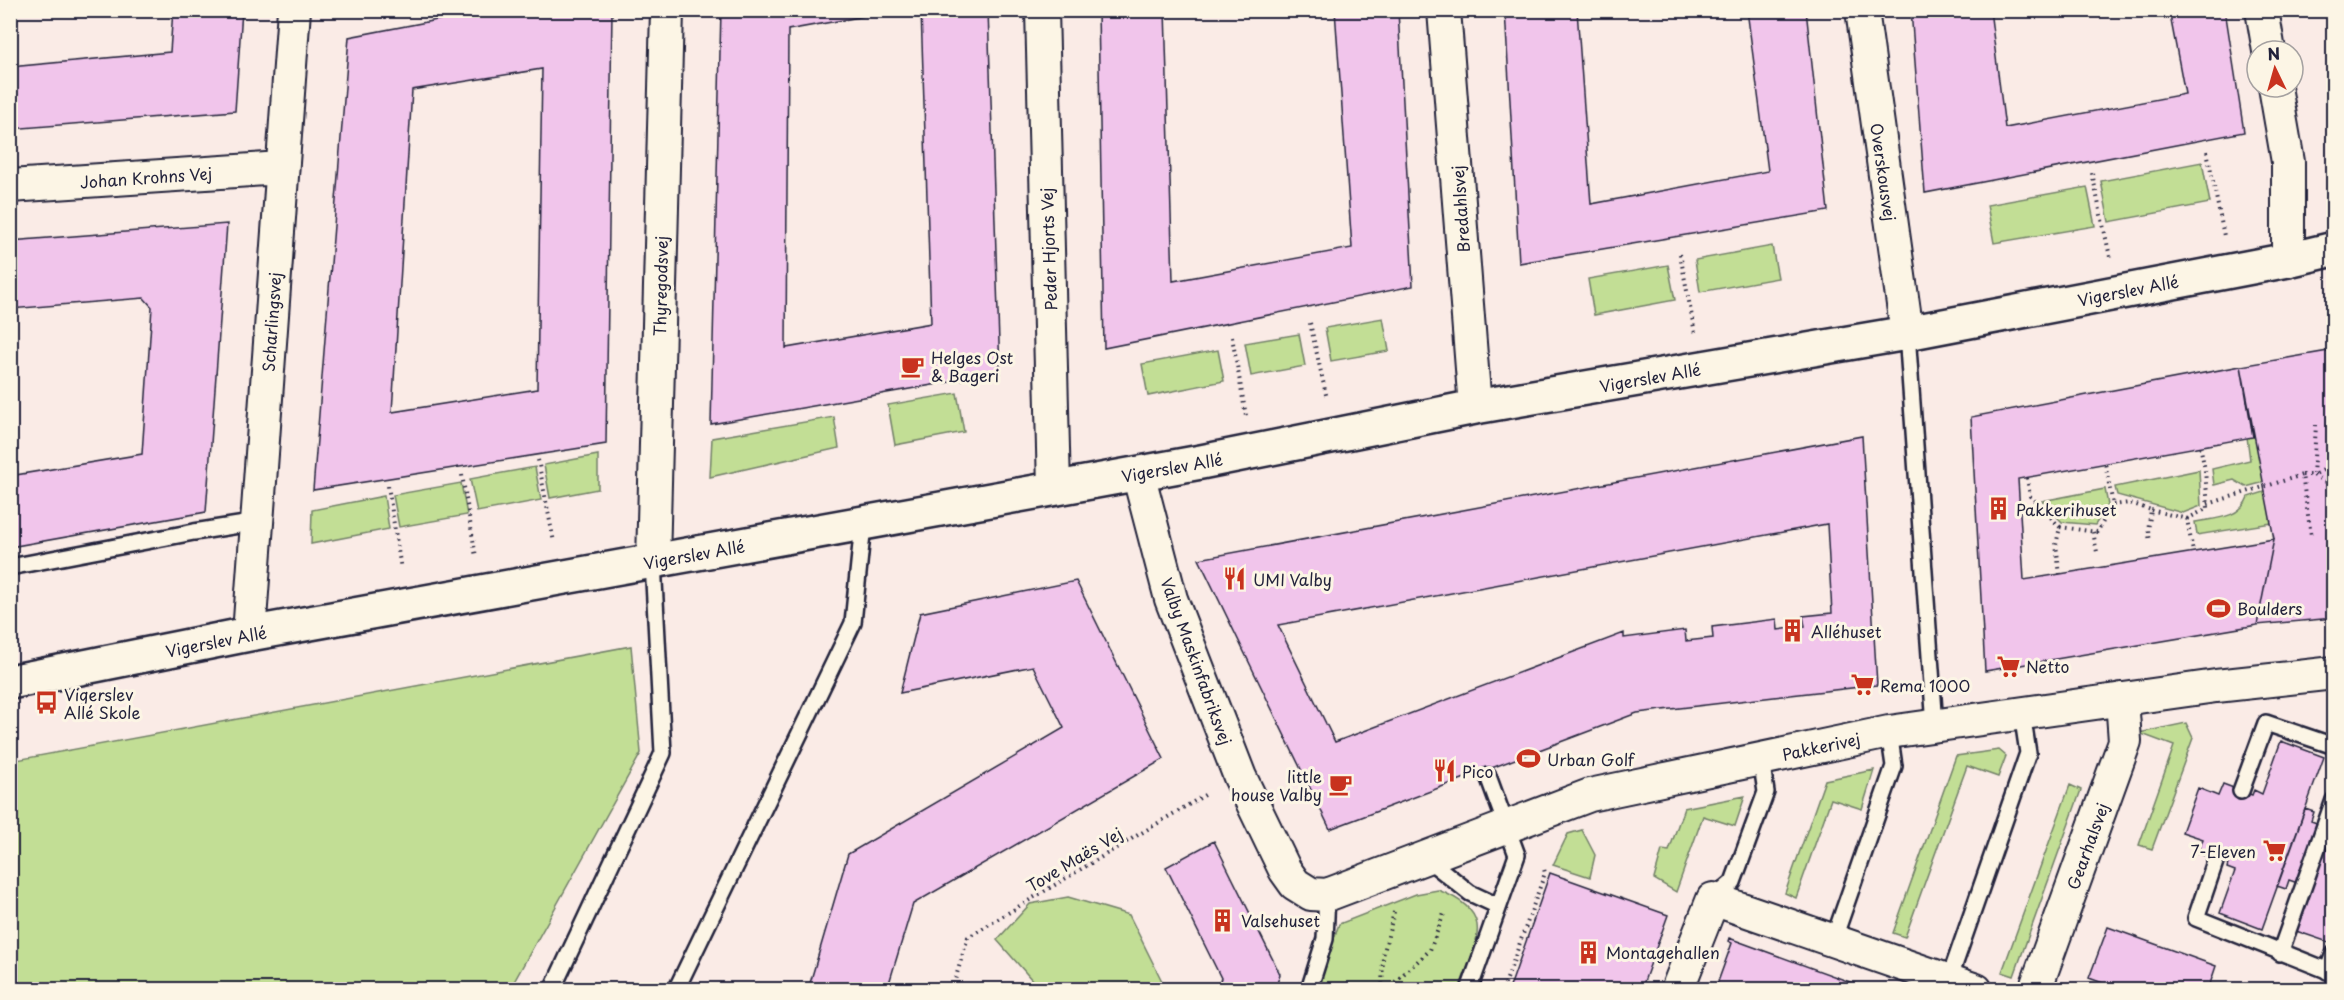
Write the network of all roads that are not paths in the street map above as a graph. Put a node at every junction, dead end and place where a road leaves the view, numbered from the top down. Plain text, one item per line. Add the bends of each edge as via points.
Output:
1 (667, 10) edge
2 (1042, 10) edge
3 (1444, 10) edge
4 (1862, 10) edge
5 (2262, 10) edge
6 (302, 12) edge
7 (2267, 39) edge
8 (2277, 99) edge
9 (281, 168) junction
10 (10, 186) edge
11 (2334, 249) edge
12 (2288, 260) junction
13 (1907, 333) junction
14 (1475, 408) junction
15 (1138, 473) junction
16 (1054, 488) junction
17 (258, 522) junction
18 (863, 524) junction
19 (653, 562) junction
20 (10, 567) edge
21 (249, 634) junction
22 (2334, 673) edge
23 (10, 682) edge
24 (2122, 699) junction
25 (2022, 713) junction
26 (1935, 726) junction
27 (1889, 732) junction
28 (2334, 746) edge
29 (1761, 759) junction
30 (1488, 776) dead end
31 (2241, 791) dead end
32 (2334, 800) edge
33 (1508, 826) junction
34 (1426, 858) junction
35 (2216, 859) dead end
36 (1327, 895) junction
37 (1713, 899) junction
38 (1498, 906) junction
39 (1833, 940) junction
40 (2280, 953) junction
41 (2334, 954) edge
42 (2330, 972) edge
43 (1962, 985) edge
44 (552, 990) edge
45 (676, 990) edge
46 (1309, 990) edge
47 (1469, 990) edge
48 (1677, 990) edge
49 (2035, 990) edge

1 - 19 street, Thyregodsvej
2 - 16 street, Peder Hjorts Vej
3 - 14 street, Bredahlsvej
4 - 13 street, Overskousvej
5 - 7 street
6 - 9 street, Scharlingsvej
8 - 12 street via 2288,162
9 - 10 street, Johan Krohns Vej
9 - 17 street, Scharlingsvej
11 - 12 street, Vigerslev Allé
12 - 13 street, Vigerslev Allé
13 - 14 street, Vigerslev Allé
13 - 26 lane
14 - 15 street, Vigerslev Allé
15 - 16 street, Vigerslev Allé
15 - 36 street, Valby Maskinfabriksvej via 1171,599 1240,777 1295,884 1311,894
16 - 18 street, Vigerslev Allé
17 - 20 lane
17 - 21 street, Scharlingsvej
18 - 19 street, Vigerslev Allé
18 - 45 lane via 853,622
19 - 21 street, Vigerslev Allé
19 - 44 lane via 663,753
21 - 23 street, Vigerslev Allé
22 - 24 street, Pakkerivej
24 - 25 street, Pakkerivej
24 - 49 street, Gearhalsvej via 2125,741
25 - 26 street, Pakkerivej
25 - 43 lane via 2028,753
26 - 27 street, Pakkerivej
27 - 29 street, Pakkerivej
27 - 39 lane via 1894,766
28 - 31 lane via 2266,723
29 - 33 street, Pakkerivej via 1590,795
29 - 37 lane via 1766,792 1733,882
30 - 33 lane
32 - 40 lane
33 - 34 street, Pakkerivej
33 - 38 lane via 1517,855
34 - 36 street, Pakkerivej
34 - 38 lane via 1470,893
35 - 40 lane via 2196,918
36 - 46 lane via 1325,939
37 - 39 street
37 - 48 street
38 - 47 lane
39 - 43 street
40 - 42 lane
41 - 42 lane

